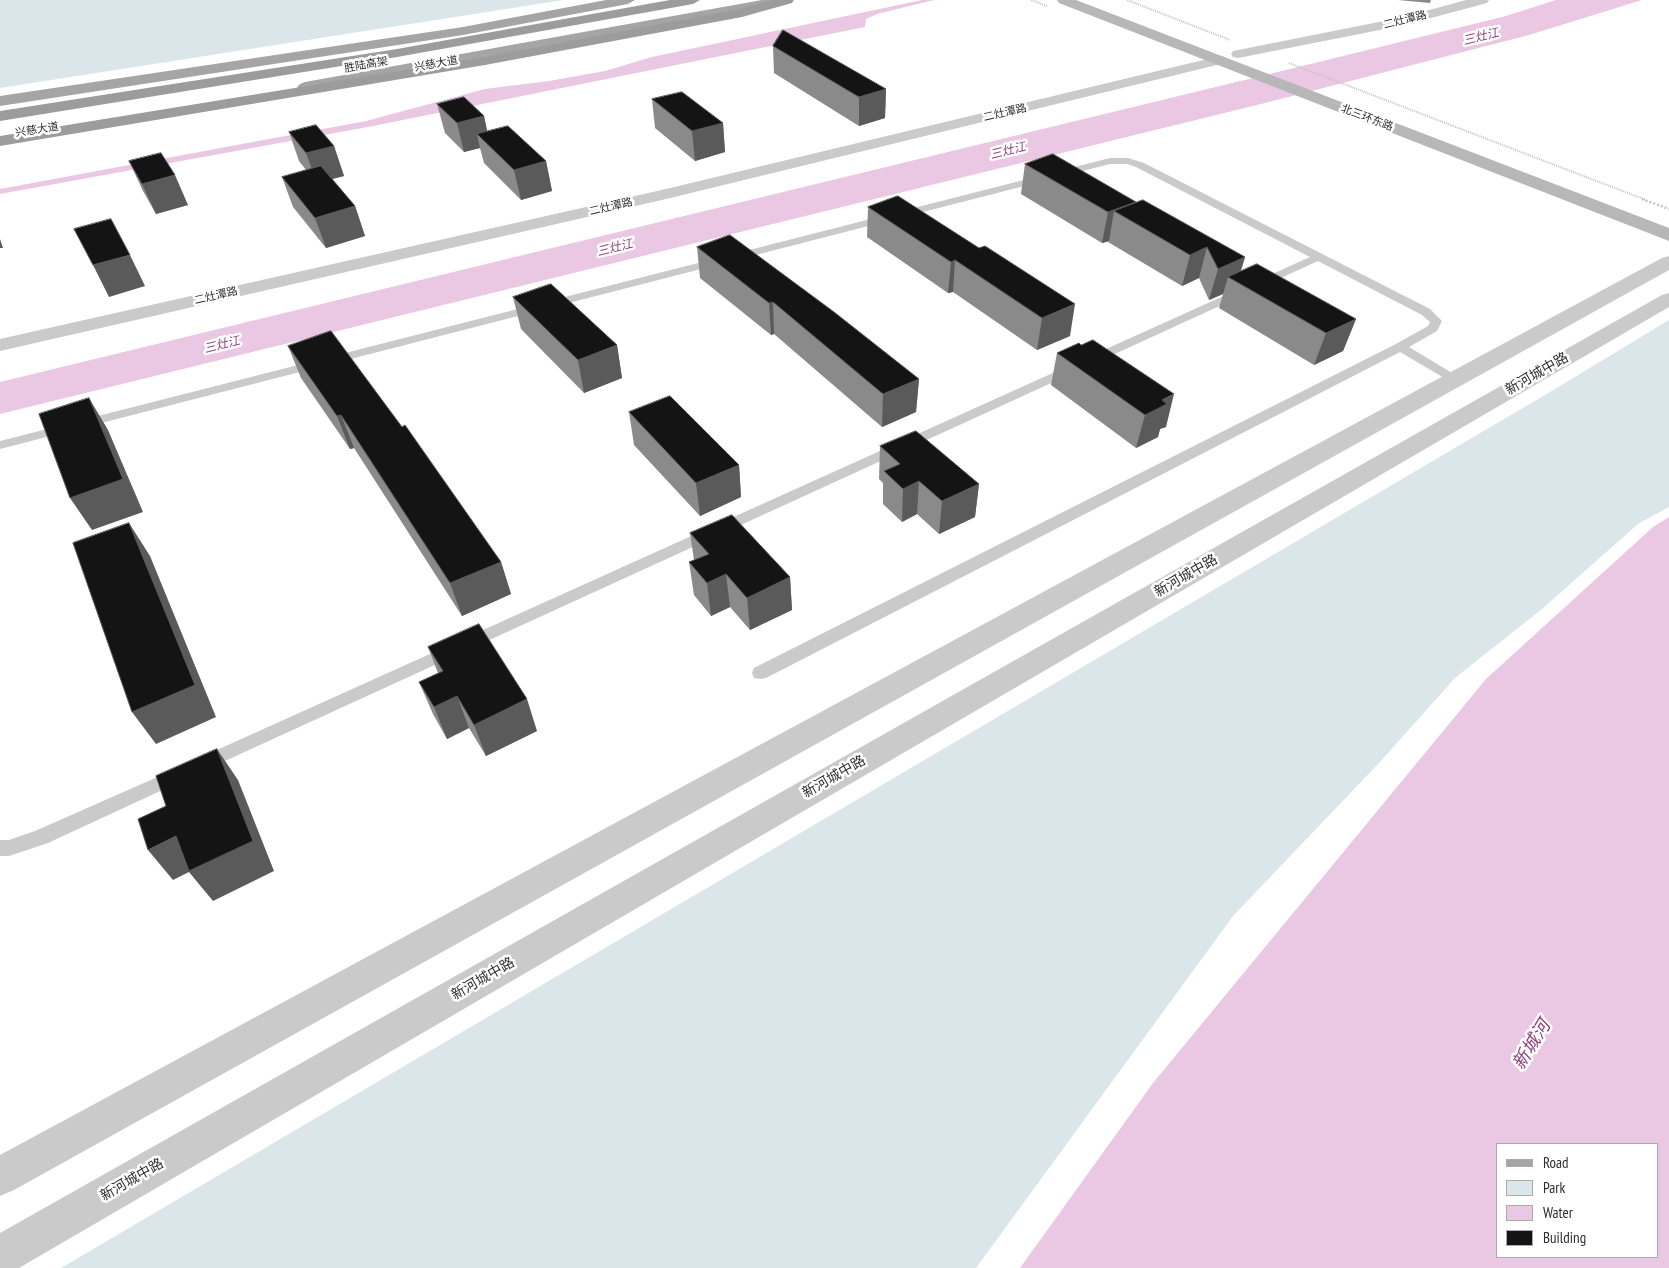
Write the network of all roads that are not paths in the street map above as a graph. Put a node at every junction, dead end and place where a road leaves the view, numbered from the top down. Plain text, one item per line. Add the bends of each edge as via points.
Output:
1 (628, 0) edge
2 (652, 0) edge
3 (693, 0) edge
4 (732, 0) edge
5 (783, 0) edge
6 (787, 0) edge
7 (1064, 0) edge
8 (1097, 0) edge
9 (1482, 0) edge
10 (1238, 48) junction
11 (1220, 60) junction
12 (0, 101) edge
13 (0, 115) edge
14 (0, 128) edge
15 (0, 136) edge
16 (0, 141) edge
17 (1669, 220) edge
18 (1669, 235) edge
19 (1318, 258) junction
20 (1669, 262) edge
21 (1669, 299) edge
22 (0, 345) edge
23 (1400, 347) junction
24 (1456, 379) junction
25 (0, 445) edge
26 (760, 673) dead end
27 (0, 848) edge
28 (0, 1176) edge
29 (0, 1256) edge

1 - 12 main road via 463,30
2 - 13 highway via 64,98
3 - 13 highway, 胜陆高架 via 378,56
4 - 14 highway, 胜陆高架
5 - 15 main road, 兴慈大道 via 406,69
6 - 16 highway via 726,16 485,61
7 - 11 main road, 北三环东路
8 - 10 main road, 北三环东路
9 - 10 street, 二灶潭路 via 1405,22
10 - 17 main road, 北三环东路
11 - 18 main road, 北三环东路
11 - 22 street, 二灶潭路 via 666,194
19 - 23 lane via 1426,312 1436,321 1433,328
19 - 25 lane via 1140,164 1110,161
19 - 27 lane via 41,838
20 - 24 street
21 - 29 street, 新河城中路
23 - 24 lane
23 - 26 lane
24 - 28 street

